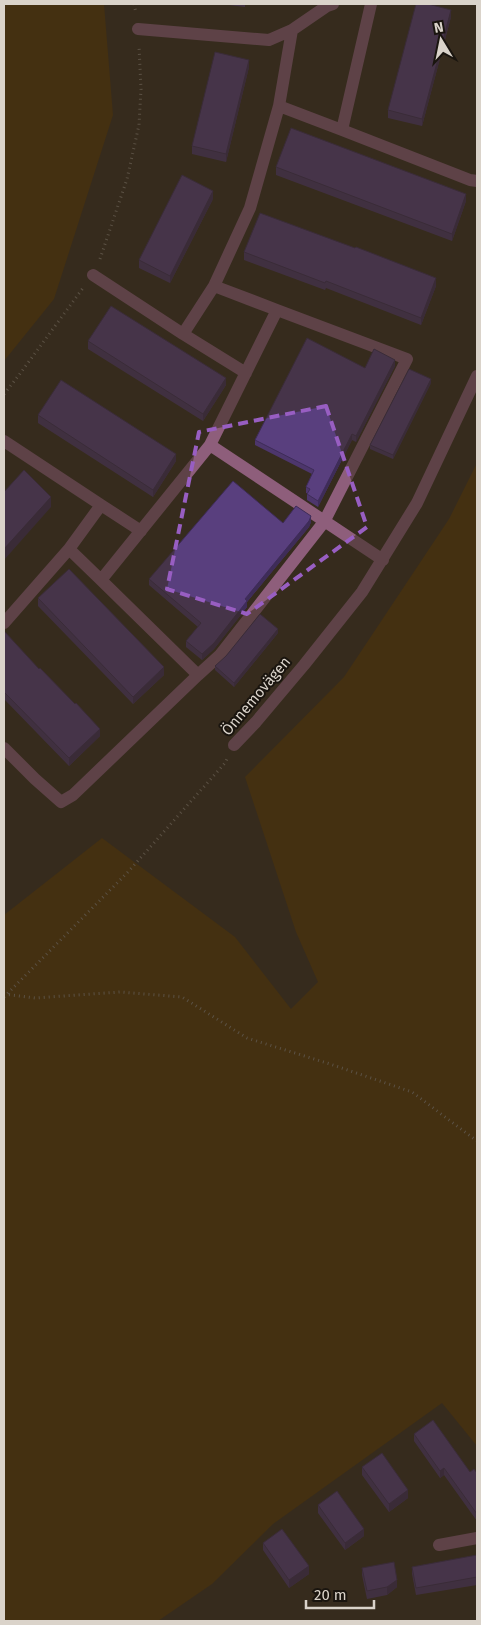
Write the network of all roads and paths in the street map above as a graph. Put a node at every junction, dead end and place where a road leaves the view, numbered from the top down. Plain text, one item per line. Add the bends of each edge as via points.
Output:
1 (134, 4) edge
2 (333, 4) edge
3 (371, 4) edge
4 (138, 29) junction
5 (292, 30) junction
6 (279, 106) junction
7 (342, 130) junction
8 (477, 180) edge
9 (93, 275) junction
10 (214, 286) junction
11 (277, 310) junction
12 (183, 334) junction
13 (246, 373) junction
14 (477, 376) edge
15 (4, 394) edge
16 (4, 441) edge
17 (210, 445) junction
18 (101, 505) junction
19 (324, 522) junction
20 (141, 531) junction
21 (69, 549) junction
22 (383, 560) junction
23 (101, 580) junction
24 (4, 623) edge
25 (198, 675) junction
26 (234, 745) joint
27 (4, 748) edge
28 (4, 995) edge
29 (477, 1141) edge
30 (477, 1538) edge
31 (439, 1545) dead end

1 - 4 path
2 - 5 street
3 - 7 street
4 - 5 street via 269,40
4 - 9 path via 139,125 127,179
5 - 6 street
6 - 7 street
6 - 10 street via 250,208
7 - 8 street
9 - 12 street
9 - 15 path
10 - 11 street
10 - 12 street
11 - 13 street
11 - 19 street via 407,359
12 - 13 street
13 - 17 street
14 - 22 street, Önnemovägen via 417,503
16 - 18 street
17 - 19 street
17 - 20 street
18 - 20 street
18 - 21 street
19 - 22 street
19 - 25 street via 220,655
20 - 23 street
21 - 23 street
21 - 24 street
22 - 26 street, Önnemovägen via 304,665
23 - 25 street
25 - 27 street via 73,795 61,802
26 - 28 path, Önnemovägen via 225,763 128,872
28 - 29 path via 35,998 120,992 182,997 247,1038 412,1092
30 - 31 street

